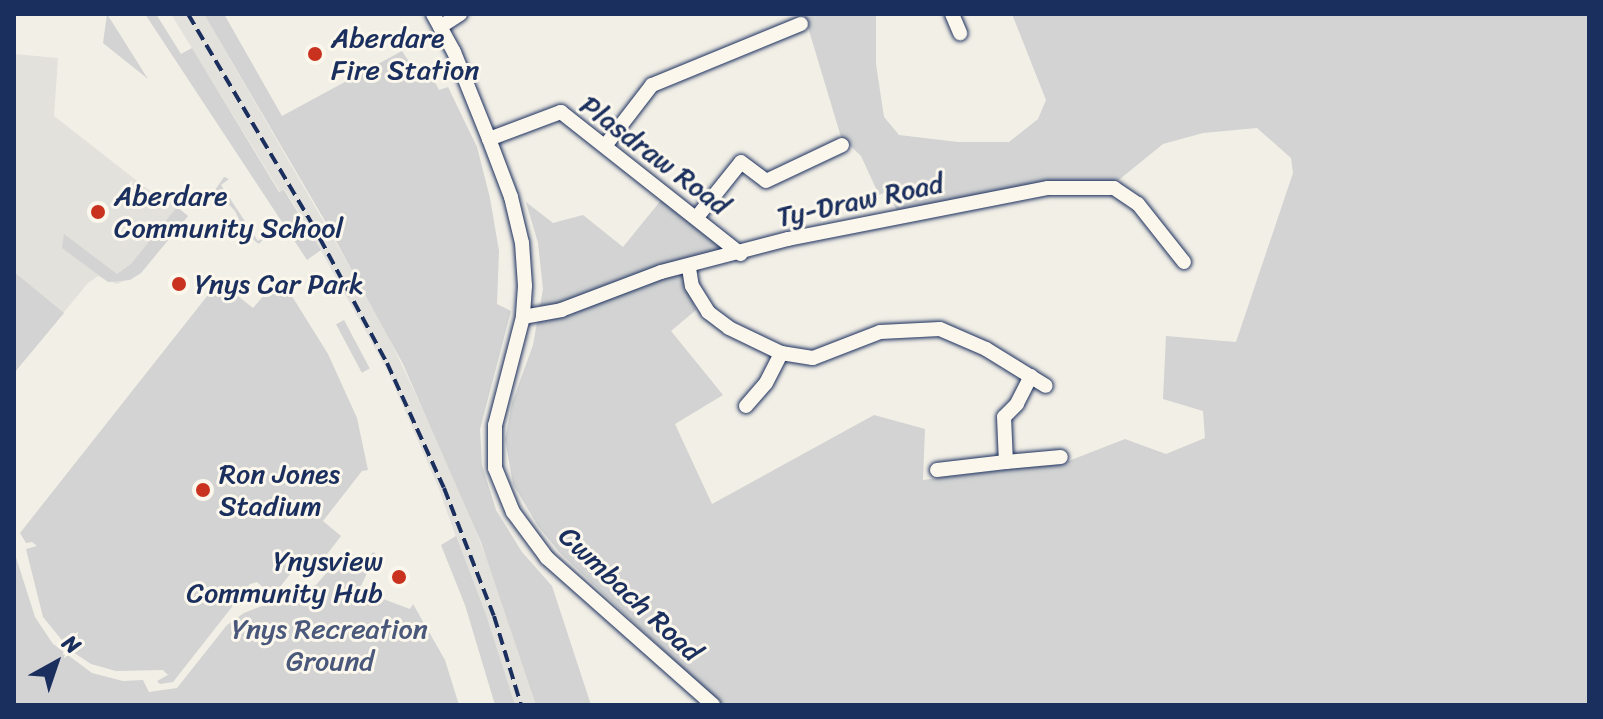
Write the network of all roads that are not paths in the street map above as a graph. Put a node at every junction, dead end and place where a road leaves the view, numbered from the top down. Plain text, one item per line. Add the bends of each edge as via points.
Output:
1 (460, 14) edge
2 (952, 14) edge
3 (436, 20) edge
4 (801, 24) dead end
5 (960, 33) dead end
6 (489, 139) junction
7 (842, 145) dead end
8 (605, 146) junction
9 (697, 217) junction
10 (741, 254) junction
11 (1184, 262) dead end
12 (689, 268) junction
13 (523, 317) junction
14 (781, 353) junction
15 (1031, 376) junction
16 (1046, 386) dead end
17 (746, 406) dead end
18 (1061, 457) dead end
19 (1006, 462) junction
20 (937, 470) dead end
21 (713, 705) edge

1 - 3 street
2 - 5 street
3 - 6 street, Cwmbach Road
4 - 8 street via 652,85
6 - 8 street, Plasdraw Road via 561,112
6 - 13 street, Cwmbach Road via 522,243
7 - 9 street via 766,181 741,162
8 - 9 street, Plasdraw Road
9 - 10 street, Plasdraw Road
10 - 11 street, Ty-Draw Road via 788,239 1048,188 1114,188 1138,204
10 - 12 street, Ty-Draw Road
12 - 13 street, Ty-Draw Road via 661,272 561,310
12 - 14 street via 692,286 708,312
13 - 21 street, Cwmbach Road via 495,425 495,468 513,512 570,581
14 - 15 street via 813,358 880,332 940,329 972,341
14 - 17 street via 766,383
15 - 16 street
15 - 19 street via 1004,417
18 - 19 street
19 - 20 street

